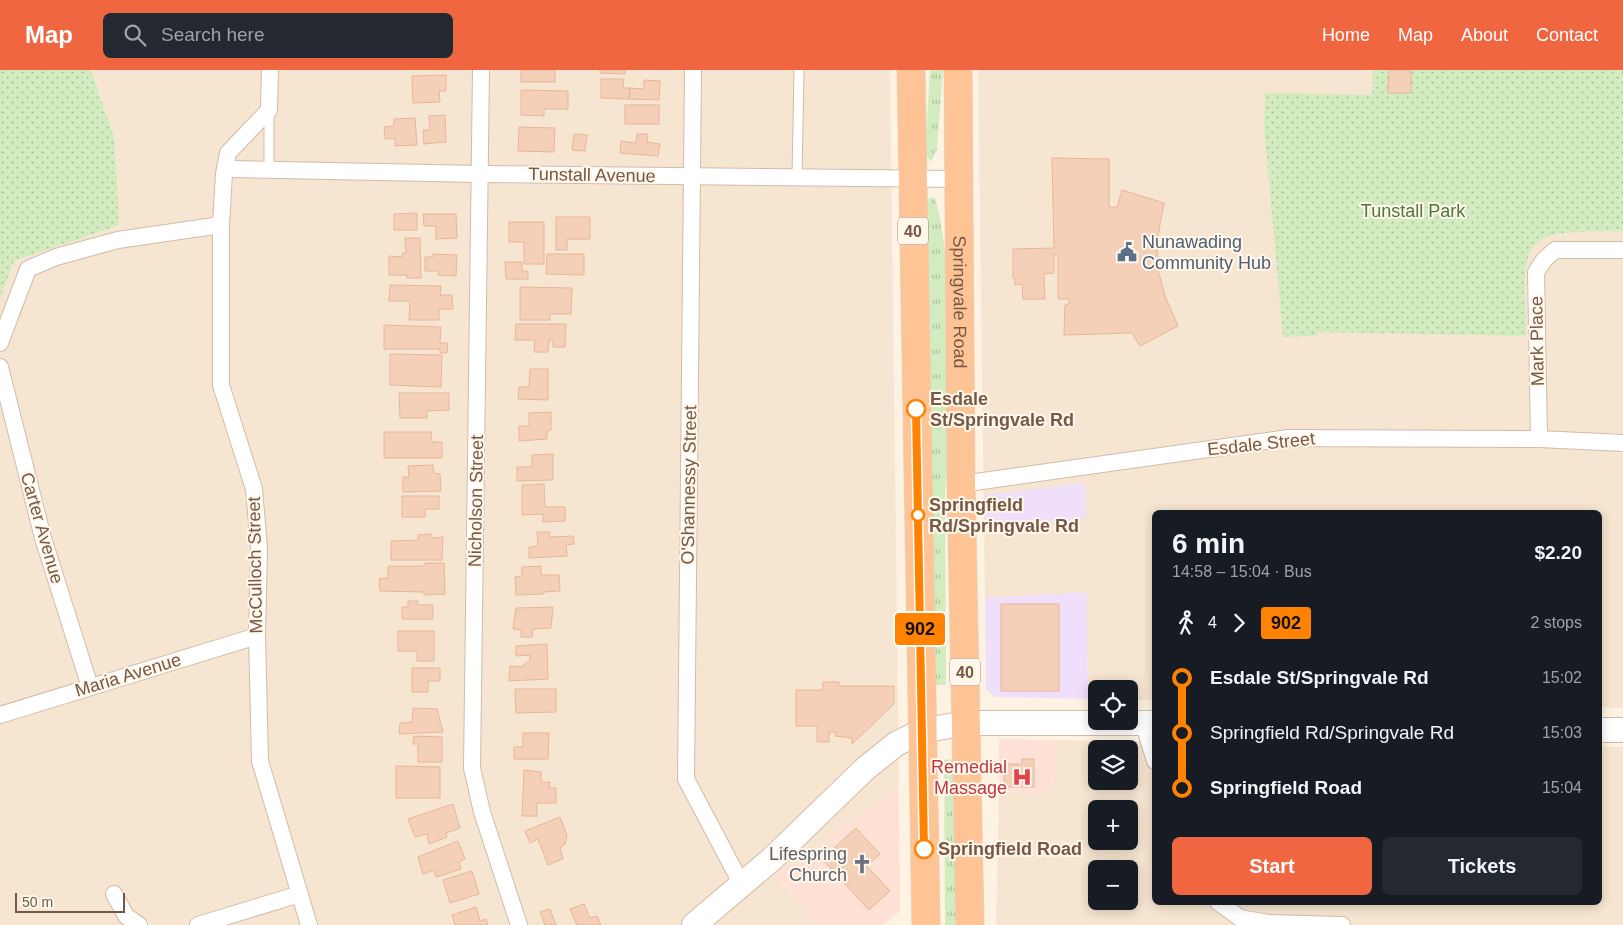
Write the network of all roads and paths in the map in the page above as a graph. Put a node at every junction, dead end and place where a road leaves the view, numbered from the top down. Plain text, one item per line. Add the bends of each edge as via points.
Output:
1 (270, 70) edge
2 (481, 70) edge
3 (693, 70) edge
4 (799, 70) edge
5 (911, 70) edge
6 (958, 70) edge
7 (269, 110) junction
8 (226, 168) junction
9 (269, 169) junction
10 (480, 174) junction
11 (692, 176) junction
12 (797, 178) junction
13 (912, 179) junction
14 (958, 179) junction
15 (221, 225) junction
16 (1623, 250) edge
17 (0, 343) edge
18 (0, 367) edge
19 (1539, 439) junction
20 (1623, 443) edge
21 (961, 484) junction
22 (257, 636) junction
23 (90, 687) junction
24 (0, 716) edge
25 (965, 723) junction
26 (1151, 723) edge
27 (1602, 730) edge
28 (1623, 730) edge
29 (922, 731) junction
30 (1152, 751) edge
31 (742, 885) junction
32 (114, 894) dead end
33 (300, 894) junction
34 (1222, 905) edge
35 (139, 925) edge
36 (198, 925) edge
37 (310, 925) edge
38 (519, 925) edge
39 (694, 925) edge
40 (926, 925) edge
41 (970, 925) edge
42 (1342, 925) edge

1 - 7 street
2 - 10 street, Nicholson Street
3 - 11 street, O'Shannessy Street
4 - 12 lane
5 - 13 highway, 40
6 - 14 highway, Springvale Road / 40
7 - 8 street, McCulloch Street via 228,154
7 - 9 lane
8 - 9 street, Tunstall Avenue
8 - 15 street, McCulloch Street
9 - 10 street, Tunstall Avenue
10 - 11 street, Tunstall Avenue
10 - 38 street, Nicholson Street via 472,768 482,812
11 - 12 street, Tunstall Avenue
11 - 31 street, O'Shannessy Street via 686,779
12 - 13 street, Tunstall Avenue
13 - 14 street, Tunstall Avenue
13 - 29 highway, 40
14 - 21 highway, Springvale Road / 40
15 - 17 street via 118,240 56,257 28,269
15 - 22 street, McCulloch Street via 221,385 254,489 259,548
16 - 19 street, Mark Place via 1555,250 1536,272
18 - 23 street, Carter Avenue via 43,538
19 - 20 street, Esdale Street
19 - 21 street, Esdale Street via 1288,438
21 - 25 highway, Springvale Road / 40
22 - 23 street, Maria Avenue
22 - 33 street, McCulloch Street via 260,761
23 - 24 street, Maria Avenue
25 - 26 main road
25 - 29 main road
25 - 41 highway, Springvale Road / 40
26 - 30 street via 1147,735
27 - 28 main road
29 - 31 main road via 896,744 866,768
29 - 40 highway, 40
31 - 39 main road
32 - 35 street via 126,916
33 - 36 street
33 - 37 street, McCulloch Street
34 - 42 street via 1240,918 1268,923

